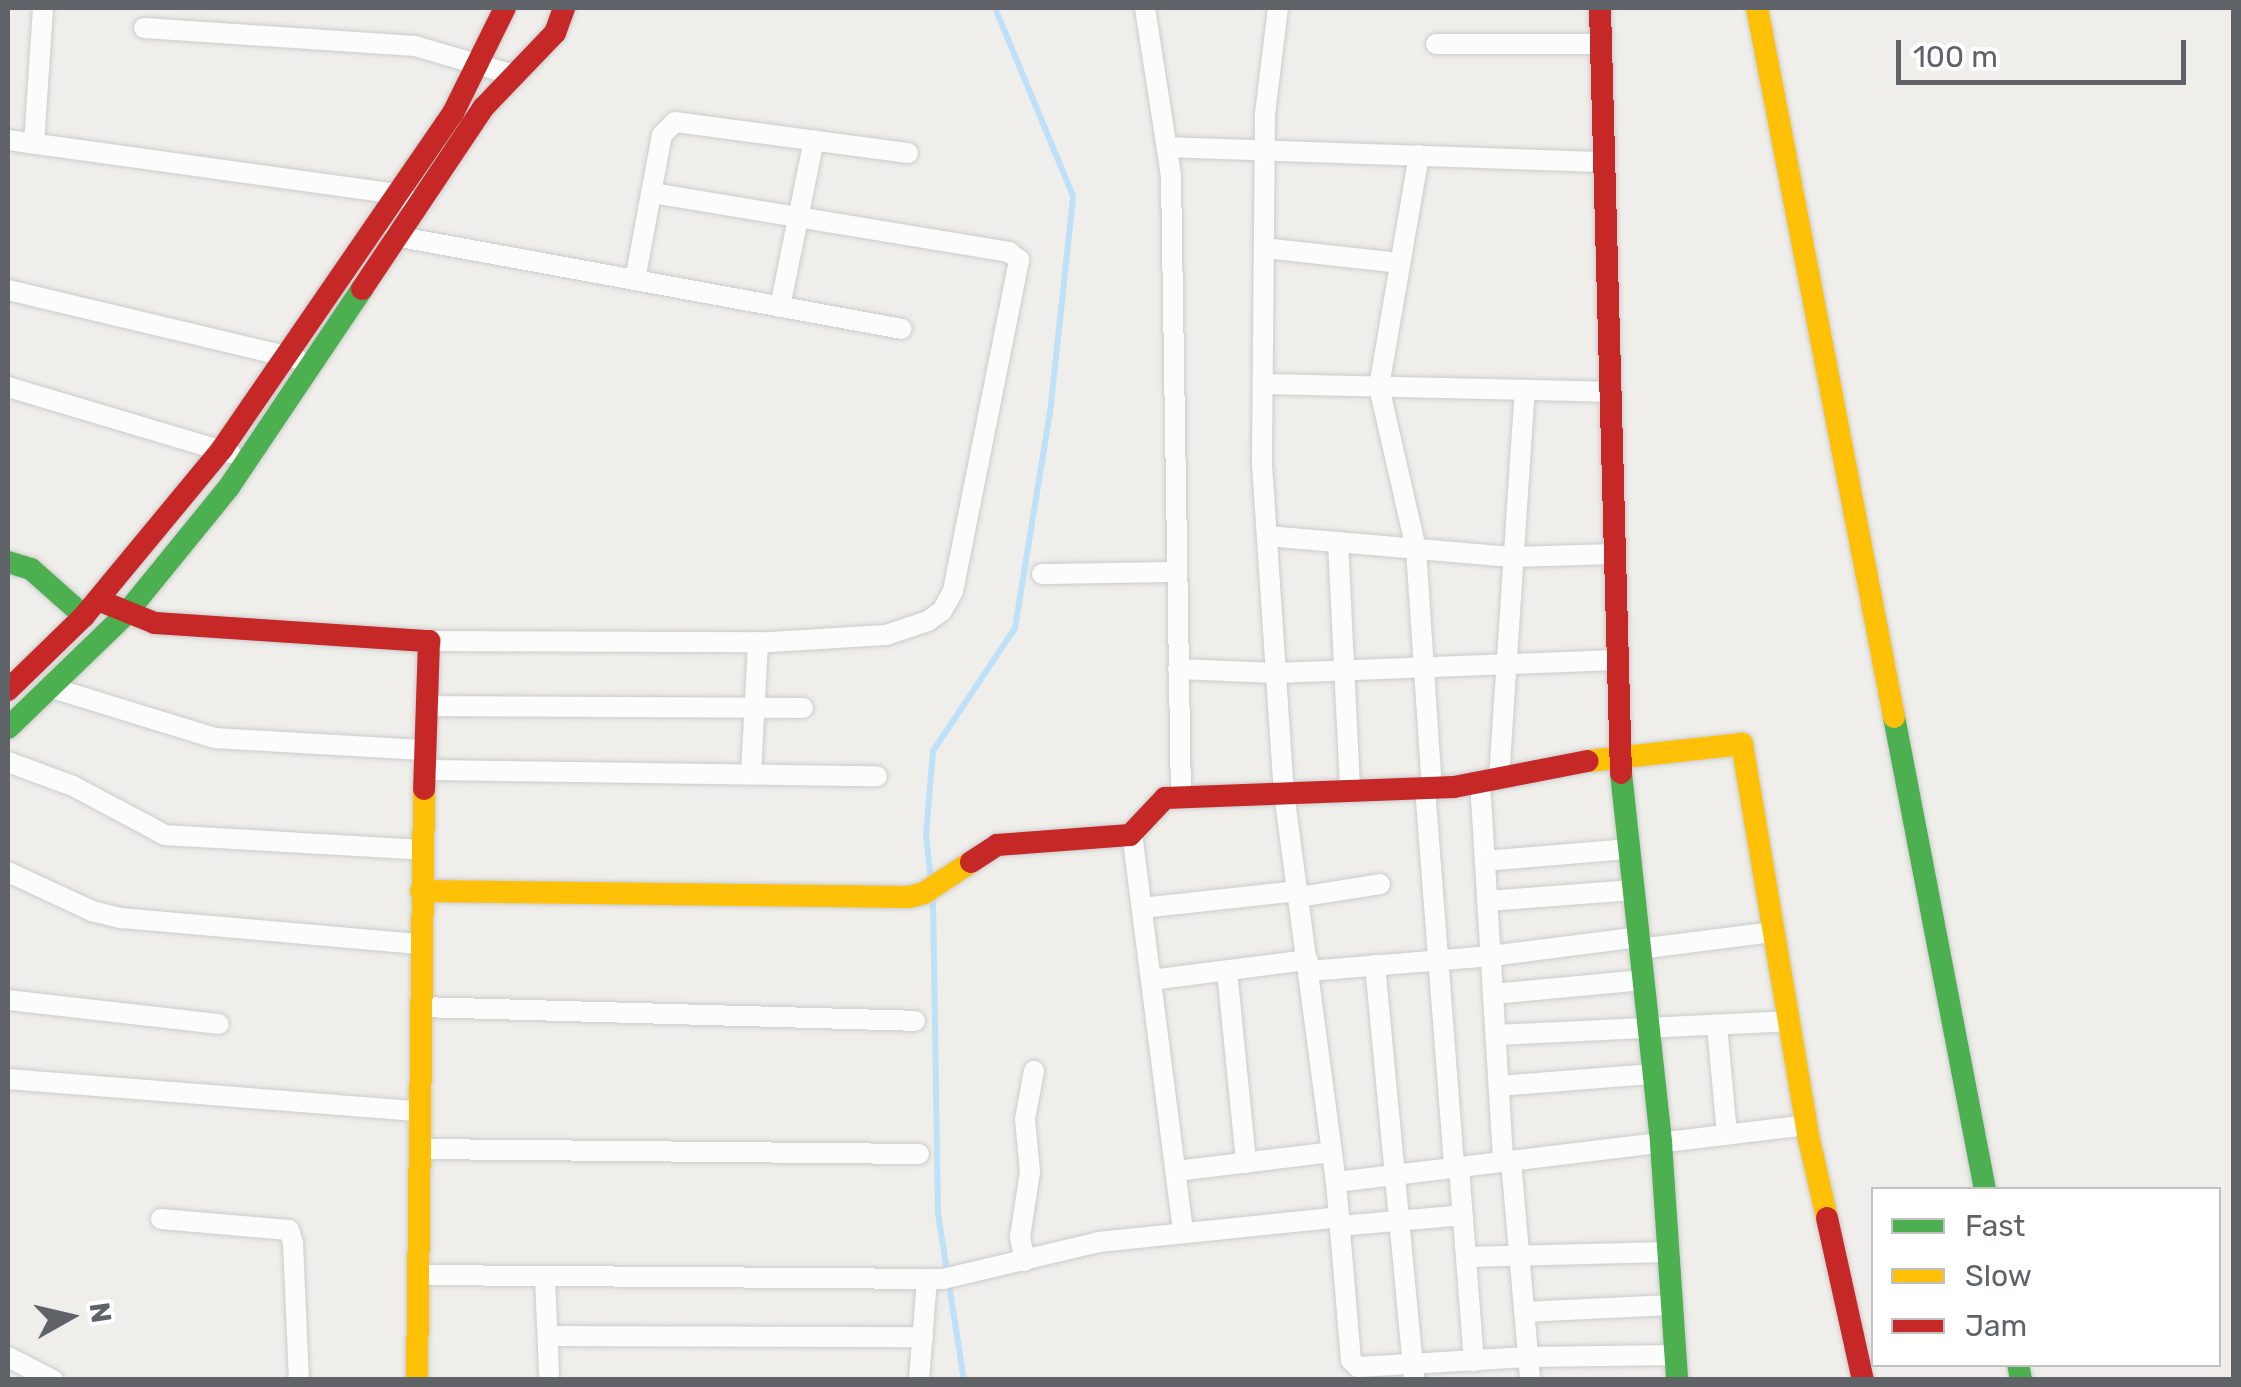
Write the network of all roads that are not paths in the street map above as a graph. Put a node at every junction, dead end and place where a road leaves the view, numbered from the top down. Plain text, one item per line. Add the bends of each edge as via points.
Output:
1 (43, 8) edge
2 (505, 8) edge
3 (563, 8) edge
4 (1144, 8) edge
5 (1278, 8) edge
6 (1600, 8) edge
7 (1757, 8) edge
8 (144, 28) dead end
9 (1436, 44) dead end
10 (1601, 44) junction
11 (478, 62) junction
12 (514, 75) junction
13 (8, 140) edge
14 (814, 140) junction
15 (34, 144) junction
16 (1168, 147) junction
17 (1265, 148) junction
18 (908, 152) dead end
19 (1418, 154) junction
20 (1604, 162) junction
21 (651, 193) junction
22 (396, 194) junction
23 (418, 204) junction
24 (801, 218) junction
25 (395, 236) junction
26 (1264, 248) junction
27 (1400, 263) junction
28 (635, 280) junction
29 (8, 290) edge
30 (780, 307) junction
31 (902, 329) dead end
32 (284, 355) junction
33 (308, 363) junction
34 (1263, 384) junction
35 (8, 387) edge
36 (1380, 387) junction
37 (1526, 390) junction
38 (1610, 392) junction
39 (222, 449) junction
40 (245, 461) junction
41 (1267, 536) junction
42 (1338, 542) junction
43 (1416, 549) junction
44 (1614, 554) junction
45 (1511, 557) junction
46 (8, 562) edge
47 (1176, 572) junction
48 (1042, 574) dead end
49 (91, 608) junction
50 (125, 614) junction
51 (430, 641) junction
52 (758, 642) junction
53 (1616, 660) junction
54 (1504, 665) junction
55 (1424, 669) junction
56 (1178, 670) junction
57 (1344, 671) junction
58 (1276, 673) junction
59 (52, 688) junction
60 (8, 690) edge
61 (427, 706) junction
62 (754, 708) junction
63 (802, 708) dead end
64 (10, 722) edge
65 (1619, 755) junction
66 (425, 760) junction
67 (8, 762) edge
68 (752, 774) junction
69 (877, 776) dead end
70 (1489, 780) junction
71 (1429, 788) junction
72 (1350, 791) junction
73 (1284, 793) junction
74 (1181, 797) junction
75 (1132, 833) junction
76 (1629, 849) junction
77 (422, 850) junction
78 (1485, 861) junction
79 (8, 872) edge
80 (1380, 884) dead end
81 (1634, 890) junction
82 (421, 891) junction
83 (1298, 894) junction
84 (1488, 901) junction
85 (1142, 908) junction
86 (1774, 932) junction
87 (1639, 943) junction
88 (420, 944) junction
89 (1491, 956) junction
90 (1438, 959) junction
91 (1374, 965) junction
92 (1309, 966) junction
93 (1227, 970) junction
94 (1151, 980) junction
95 (1644, 980) junction
96 (1493, 994) junction
97 (8, 1000) edge
98 (420, 1008) junction
99 (914, 1021) dead end
100 (1789, 1021) junction
101 (218, 1024) dead end
102 (1717, 1024) junction
103 (1648, 1028) junction
104 (1496, 1035) junction
105 (1034, 1071) dead end
106 (1654, 1074) junction
107 (8, 1079) edge
108 (1499, 1086) junction
109 (419, 1111) junction
110 (1807, 1126) junction
111 (1728, 1135) junction
112 (1661, 1142) junction
113 (418, 1148) junction
114 (1332, 1152) junction
115 (919, 1154) dead end
116 (1507, 1161) junction
117 (1246, 1162) junction
118 (1456, 1167) junction
119 (1176, 1171) junction
120 (1394, 1175) junction
121 (1336, 1182) junction
122 (1983, 1187) edge
123 (1463, 1215) junction
124 (161, 1220) dead end
125 (1339, 1222) junction
126 (1398, 1222) junction
127 (1183, 1233) junction
128 (1668, 1252) junction
129 (1466, 1257) junction
130 (1520, 1257) junction
131 (1025, 1262) junction
132 (418, 1275) junction
133 (545, 1276) junction
134 (935, 1280) junction
135 (1672, 1305) junction
136 (1524, 1312) junction
137 (548, 1336) junction
138 (923, 1336) junction
139 (1676, 1354) junction
140 (8, 1357) edge
141 (1528, 1357) junction
142 (1474, 1360) junction
143 (1414, 1372) edge
144 (549, 1374) dead end
145 (54, 1380) edge
146 (298, 1380) edge
147 (417, 1380) edge
148 (919, 1380) edge
149 (1530, 1380) edge
150 (1677, 1380) edge
151 (1864, 1380) edge

1 - 15 street
2 - 11 main road
3 - 12 main road via 555,33
4 - 16 street
5 - 17 street
6 - 10 main road
7 - 122 main road
8 - 11 street via 415,46
9 - 10 street
10 - 20 main road
11 - 12 street
11 - 22 main road
12 - 23 main road
13 - 15 street
14 - 18 street
14 - 21 street via 675,122 662,135
14 - 24 street
15 - 22 street
16 - 17 street
16 - 47 street
17 - 19 street
17 - 26 street
19 - 20 street
19 - 27 street
20 - 38 main road
21 - 24 street
21 - 28 street
22 - 23 street
22 - 32 main road
23 - 25 main road
24 - 30 street
24 - 52 street via 1009,252 1021,268 953,590 942,611 886,635
25 - 28 street
25 - 33 main road
26 - 27 street
26 - 34 street
27 - 36 street
28 - 30 street
29 - 32 street
30 - 31 street
32 - 33 street
32 - 39 main road
33 - 40 main road
34 - 36 street
34 - 41 street
35 - 39 street
36 - 37 street
36 - 43 street
37 - 38 street
37 - 45 street
38 - 44 main road
39 - 40 street
39 - 49 main road
40 - 50 main road
41 - 42 street
41 - 58 street
42 - 43 street
42 - 57 street
43 - 45 street
43 - 55 street
44 - 45 street
44 - 53 main road
45 - 54 street
46 - 49 main road via 31,569
47 - 48 street
47 - 56 street
49 - 50 main road
49 - 60 main road
50 - 51 main road via 155,624
50 - 59 main road
51 - 52 street
51 - 61 main road
52 - 62 street
53 - 54 street
53 - 65 main road
54 - 55 street
54 - 70 street
55 - 57 street
55 - 71 street
56 - 58 street
56 - 74 street
57 - 58 street
57 - 72 street
58 - 73 street
59 - 64 main road
59 - 66 street via 215,738
61 - 62 street
61 - 66 main road
62 - 63 street
62 - 68 street
65 - 70 main road
65 - 76 main road
65 - 86 main road via 1742,744
66 - 68 street
66 - 77 main road
67 - 77 street via 73,786 166,835
68 - 69 street
70 - 71 main road
70 - 78 street
71 - 72 main road
71 - 90 street
72 - 73 main road
73 - 74 main road
73 - 83 street
74 - 75 main road via 1165,798
75 - 82 main road via 997,845 910,897
75 - 85 street
76 - 78 street
76 - 81 main road
77 - 82 main road
78 - 84 street
79 - 88 street via 121,918
80 - 83 street
81 - 84 street
81 - 87 main road
82 - 88 main road
83 - 85 street
83 - 92 street
84 - 89 street
85 - 94 street
86 - 87 street
86 - 100 main road
87 - 89 street
87 - 95 main road
88 - 98 main road
89 - 90 street
89 - 96 street
90 - 91 street
90 - 118 street
91 - 92 street
91 - 120 street
92 - 93 street
92 - 114 street
93 - 94 street
93 - 117 street
94 - 119 street
95 - 96 street
95 - 103 main road
96 - 104 street
97 - 101 street
98 - 99 street
98 - 109 main road
100 - 102 street
100 - 110 main road
102 - 103 street
102 - 111 street
103 - 104 street
103 - 106 main road
104 - 108 street
105 - 131 street via 1025,1118
106 - 108 street
106 - 112 main road
107 - 109 street
108 - 116 street
109 - 113 main road
110 - 111 street
110 - 151 main road
111 - 112 street
112 - 116 street
112 - 128 main road
113 - 115 street
113 - 132 main road
114 - 117 street
114 - 121 street
116 - 118 street
116 - 130 street
117 - 119 street
118 - 120 street
118 - 123 street
119 - 127 street
120 - 121 street
120 - 126 street
121 - 125 street
123 - 126 street
123 - 129 street
124 - 146 street via 289,1230
125 - 126 street
125 - 127 street
125 - 143 street via 1353,1364
126 - 143 street
127 - 131 street via 1100,1242
128 - 130 street
128 - 135 main road
129 - 130 street
129 - 142 street
130 - 136 street
131 - 134 street
132 - 133 street
132 - 147 main road
133 - 134 street
133 - 137 street
134 - 138 street
135 - 136 street
135 - 139 main road
136 - 141 street
137 - 138 street
137 - 144 street
138 - 148 street
139 - 141 street
139 - 150 main road
140 - 145 street
141 - 142 street
141 - 149 street
142 - 143 street

